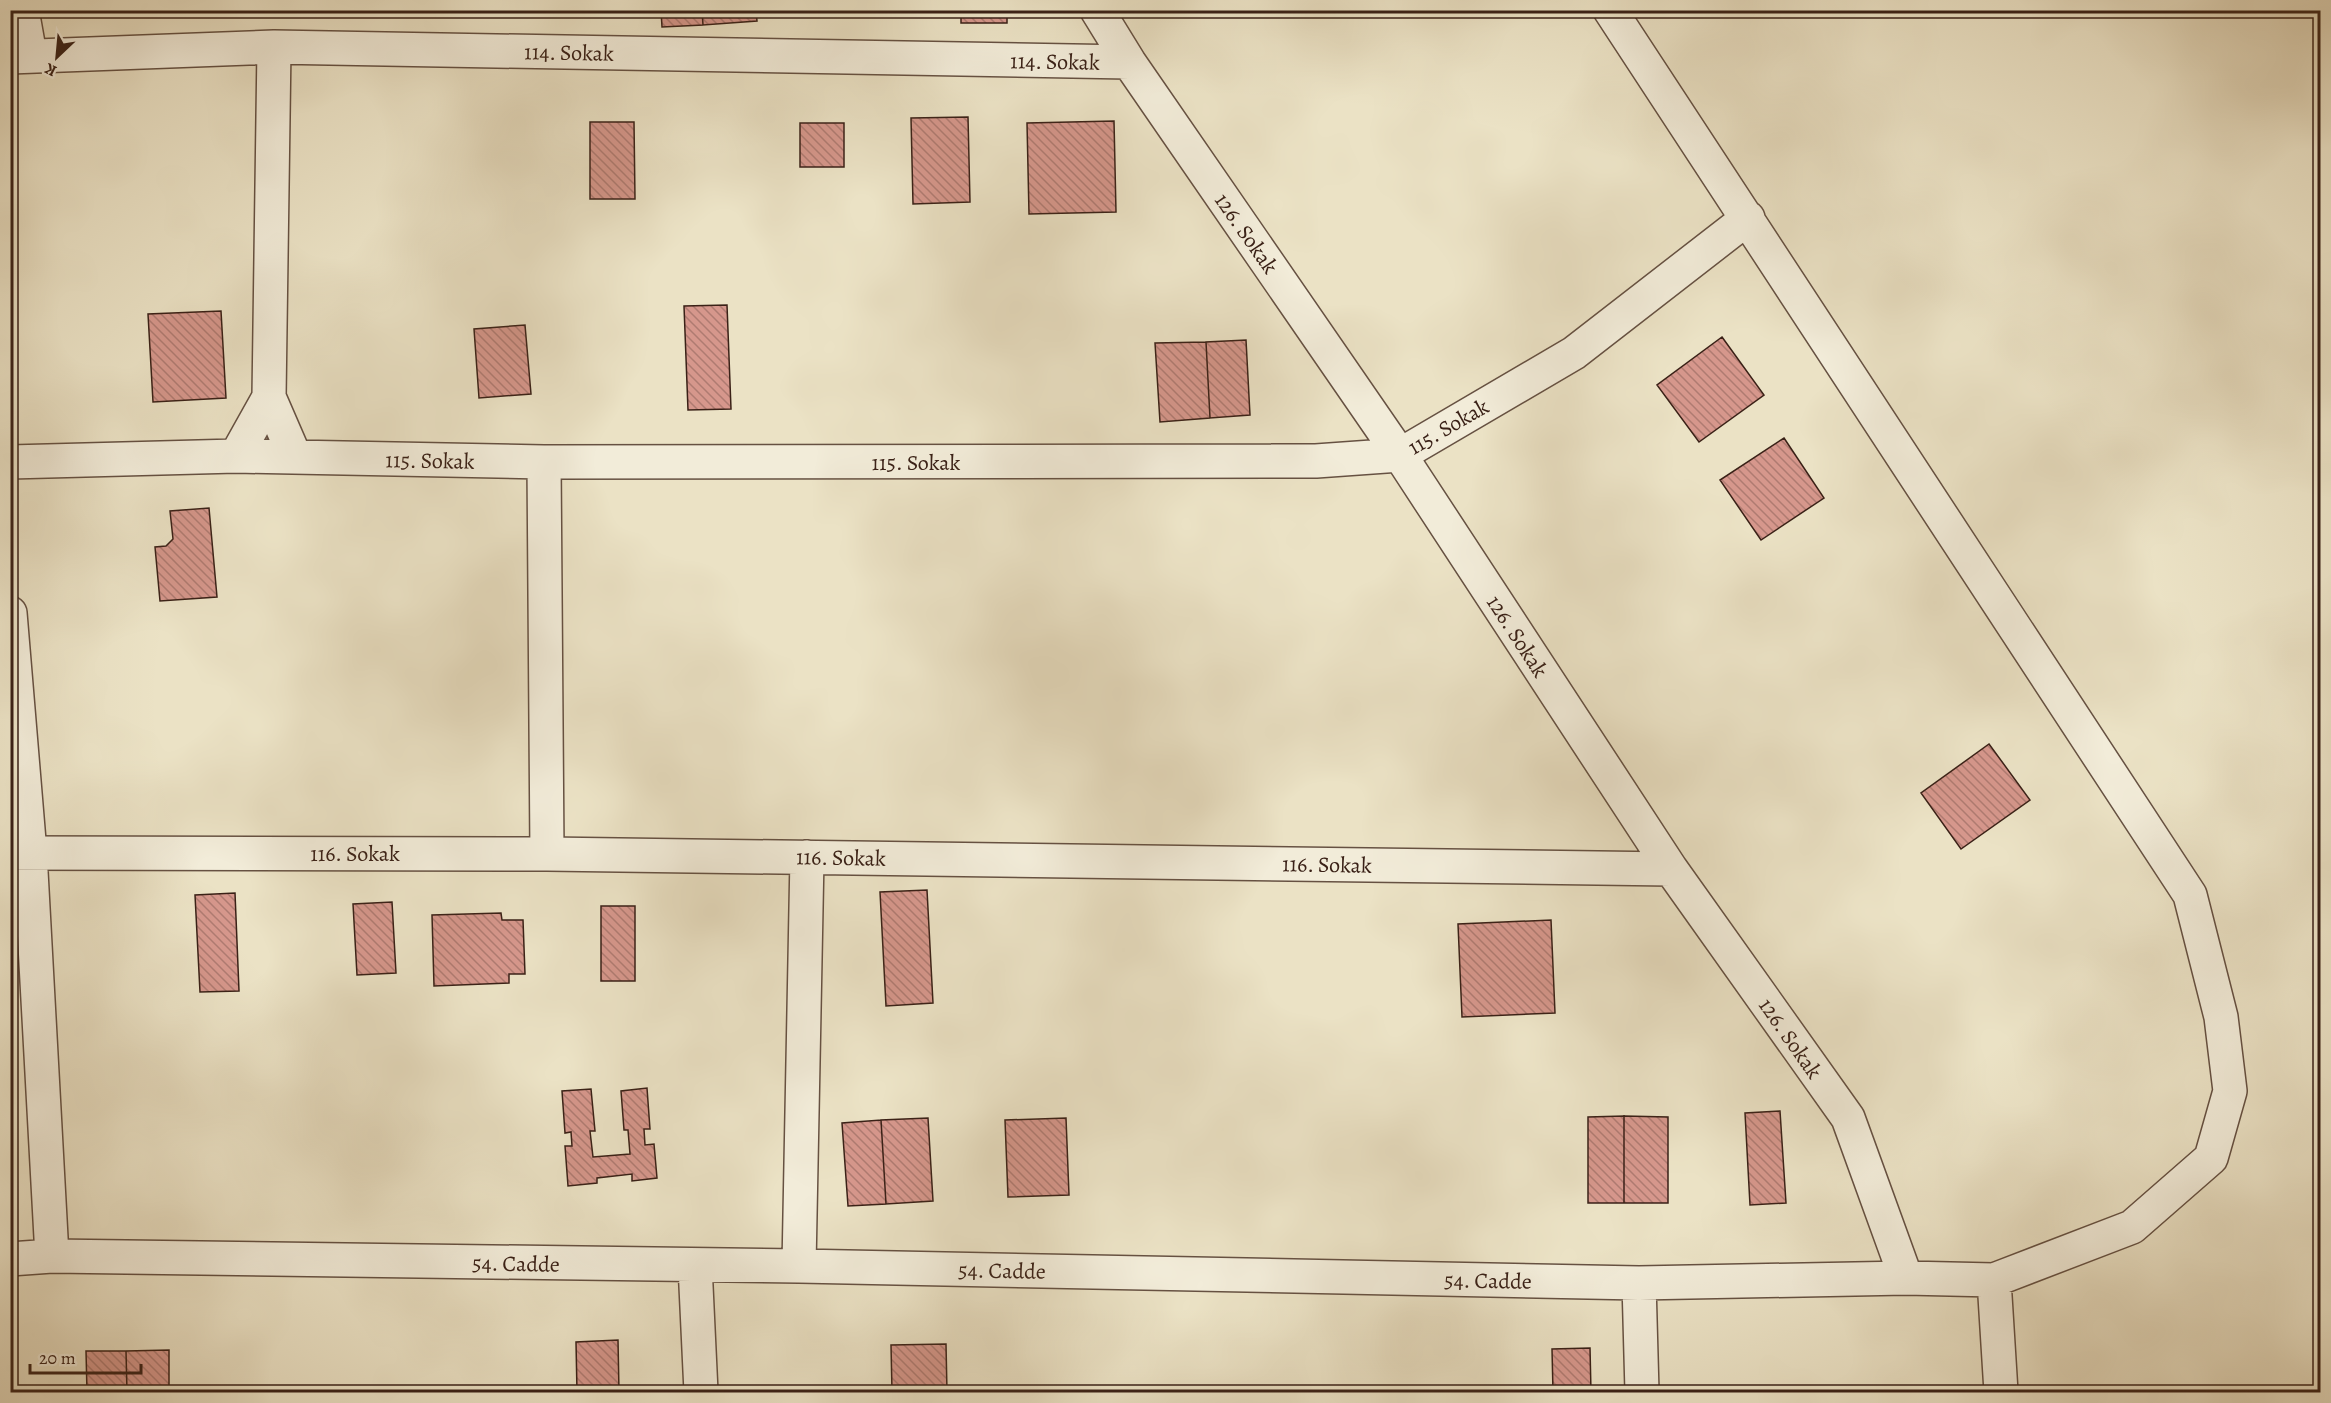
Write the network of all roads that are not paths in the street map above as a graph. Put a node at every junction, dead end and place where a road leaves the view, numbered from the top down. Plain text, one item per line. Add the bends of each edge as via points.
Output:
1 (22, 10) edge
2 (1097, 10) edge
3 (1610, 10) edge
4 (274, 47) junction
5 (20, 56) edge
6 (1129, 62) junction
7 (1748, 218) junction
8 (269, 397) junction
9 (1400, 455) junction
10 (236, 456) junction
11 (295, 457) junction
12 (10, 462) edge
13 (544, 462) junction
14 (10, 613) edge
15 (20, 853) edge
16 (547, 854) junction
17 (807, 857) junction
18 (1671, 869) junction
19 (52, 1256) junction
20 (10, 1259) edge
21 (694, 1265) junction
22 (799, 1266) junction
23 (1906, 1278) junction
24 (1994, 1280) junction
25 (1639, 1283) junction
26 (701, 1392) edge
27 (1642, 1392) edge
28 (2001, 1392) edge

1 - 5 street
2 - 6 street, 126. Sokak
3 - 7 street
4 - 5 street, 114. Sokak
4 - 6 street, 114. Sokak
4 - 8 street
6 - 9 street, 126. Sokak
7 - 9 street, 115. Sokak via 1574,353
7 - 24 street via 2190,895 2221,1017 2230,1091 2211,1158 2132,1227
8 - 10 street
8 - 11 street
9 - 13 street, 115. Sokak via 1316,461
9 - 18 street, 126. Sokak
10 - 11 street, 115. Sokak
10 - 12 street, 115. Sokak
11 - 13 street, 115. Sokak
13 - 16 street
14 - 15 street
15 - 16 street, 116. Sokak
15 - 19 street
16 - 17 street, 116. Sokak
17 - 18 street, 116. Sokak
17 - 22 street
18 - 23 street, 126. Sokak via 1848,1118
19 - 20 street, 54. Cadde
19 - 21 street, 54. Cadde
21 - 22 street, 54. Cadde
21 - 26 street
22 - 25 street, 54. Cadde
23 - 24 street, 54. Cadde
23 - 25 street, 54. Cadde
24 - 28 street
25 - 27 street

